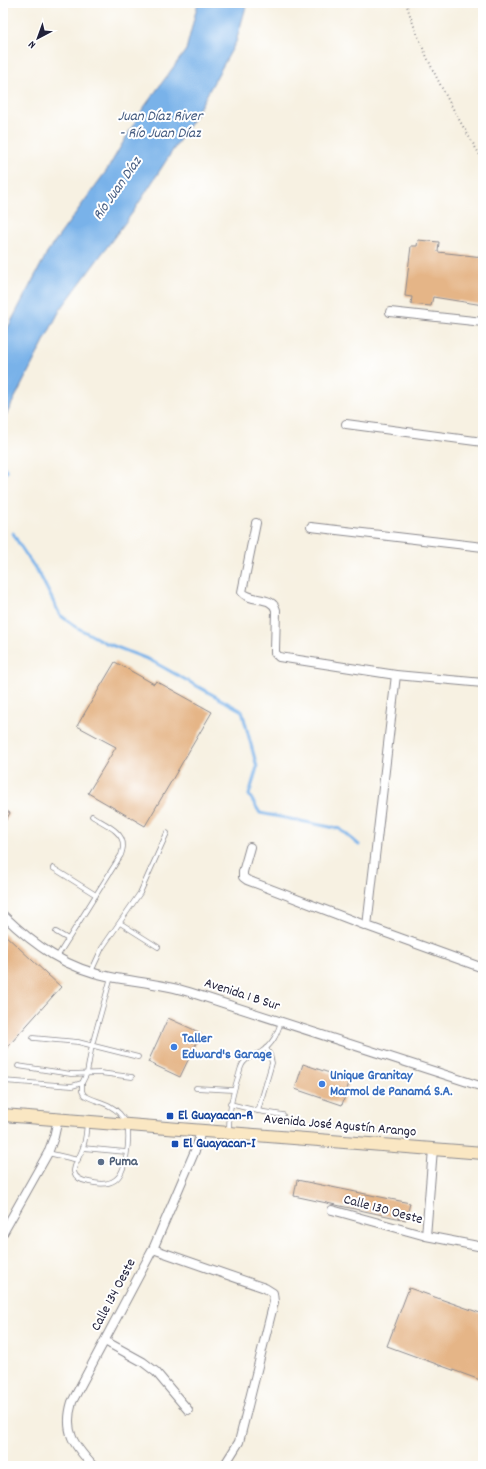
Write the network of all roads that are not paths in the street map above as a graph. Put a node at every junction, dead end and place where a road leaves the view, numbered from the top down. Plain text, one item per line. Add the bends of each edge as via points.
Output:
1 (390, 312) dead end
2 (483, 322) edge
3 (346, 424) dead end
4 (483, 442) edge
5 (256, 523) dead end
6 (311, 527) dead end
7 (483, 548) edge
8 (396, 674) junction
9 (483, 683) edge
10 (92, 816) dead end
11 (167, 833) dead end
12 (250, 848) dead end
13 (53, 868) dead end
14 (96, 895) junction
15 (3, 915) edge
16 (120, 922) junction
17 (367, 926) junction
18 (56, 932) dead end
19 (68, 939) junction
20 (158, 947) dead end
21 (57, 957) junction
22 (483, 968) edge
23 (91, 973) junction
24 (111, 977) junction
25 (281, 1022) junction
26 (33, 1038) dead end
27 (92, 1045) junction
28 (266, 1048) junction
29 (138, 1057) dead end
30 (18, 1066) dead end
31 (87, 1073) junction
32 (132, 1077) dead end
33 (3, 1081) edge
34 (82, 1083) junction
35 (483, 1086) edge
36 (196, 1088) dead end
37 (233, 1090) junction
38 (230, 1104) junction
39 (258, 1111) junction
40 (3, 1115) edge
41 (283, 1115) dead end
42 (58, 1119) junction
43 (88, 1121) junction
44 (127, 1124) junction
45 (201, 1130) junction
46 (229, 1132) junction
47 (83, 1148) junction
48 (433, 1149) junction
49 (126, 1152) junction
50 (48, 1153) junction
51 (483, 1153) edge
52 (78, 1160) junction
53 (332, 1210) dead end
54 (3, 1233) edge
55 (426, 1236) junction
56 (483, 1247) edge
57 (153, 1249) junction
58 (105, 1341) junction
59 (188, 1410) dead end
60 (93, 1466) edge
61 (224, 1466) edge

1 - 2 street
3 - 4 street
5 - 8 street via 242,592 274,604 277,655 282,658
6 - 7 street
8 - 9 street
8 - 17 street
10 - 14 lane via 120,835 124,846
11 - 16 lane via 140,893
12 - 17 street via 243,872 245,879
13 - 14 lane
14 - 19 lane
15 - 21 street, Avenida 1 B Sur via 23,934
16 - 20 lane
16 - 23 lane via 102,948
17 - 22 street
18 - 19 lane
19 - 21 lane
21 - 23 street, Avenida 1 B Sur
23 - 24 street, Avenida 1 B Sur
24 - 25 street, Avenida 1 B Sur via 185,991
24 - 27 lane
25 - 28 lane via 276,1036
25 - 35 street, Avenida 1 B Sur
26 - 27 lane
27 - 29 lane
27 - 31 lane
28 - 37 lane via 245,1061
28 - 39 lane via 272,1063
30 - 31 lane via 71,1074
31 - 32 lane
31 - 34 lane
33 - 34 lane via 72,1086
34 - 44 lane via 84,1095 109,1105
36 - 37 lane
37 - 38 lane
38 - 39 lane
38 - 46 lane
39 - 41 lane
40 - 42 main road, Avenida José Agustín Arango
42 - 43 main road, Avenida José Agustín Arango
42 - 50 street
43 - 44 main road, Avenida José Agustín Arango
43 - 47 lane
44 - 45 main road, Avenida José Agustín Arango
44 - 49 lane
45 - 46 main road, Avenida José Agustín Arango
45 - 57 street, Calle 134 Oeste via 197,1146
46 - 48 main road, Avenida José Agustín Arango
47 - 49 lane
47 - 52 lane
48 - 51 main road, Avenida José Agustín Arango
48 - 55 street, Calle 130 Oeste
49 - 52 lane via 122,1173 109,1183 79,1179 74,1172
50 - 52 lane
50 - 54 street
53 - 55 street, Calle 130 Oeste
55 - 56 street, Calle 130 Oeste
57 - 58 street, Calle 134 Oeste
57 - 61 street via 266,1288 273,1293 274,1302 239,1442
58 - 59 street via 156,1372
58 - 60 street, Calle 134 Oeste via 72,1402 69,1414 68,1427 78,1449

